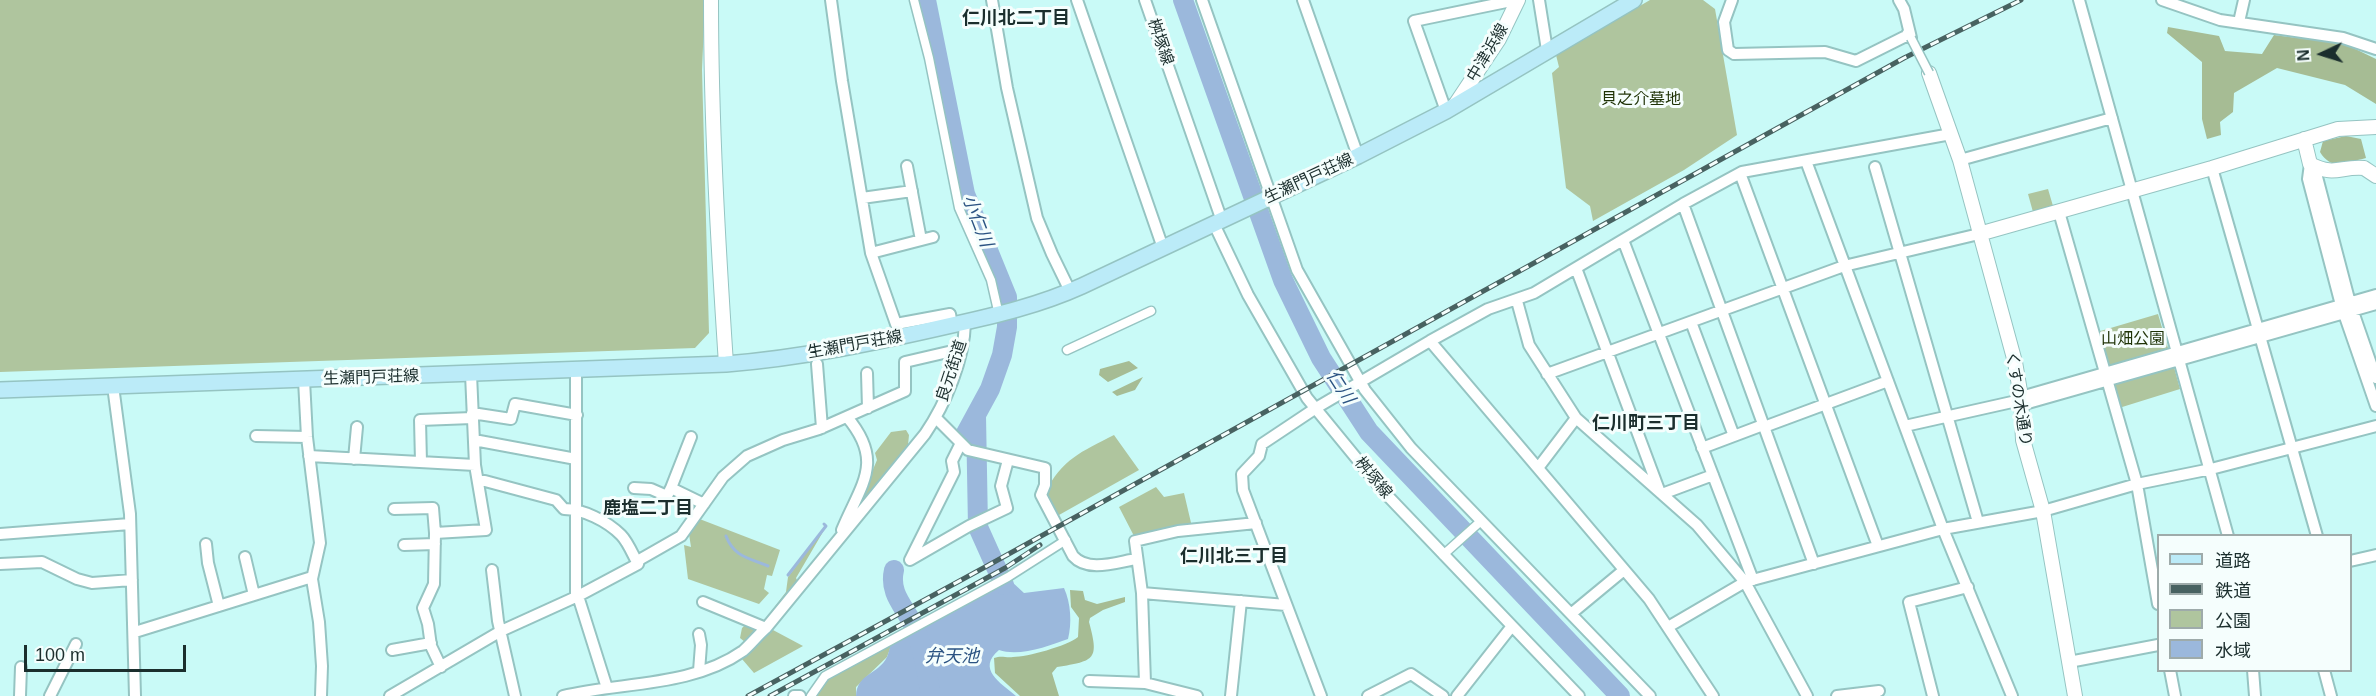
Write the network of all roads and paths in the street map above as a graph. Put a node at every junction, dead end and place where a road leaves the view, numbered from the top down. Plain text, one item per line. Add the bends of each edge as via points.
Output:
1 (711, 0) edge
2 (831, 0) edge
3 (914, 0) edge
4 (992, 0) edge
5 (1077, 0) edge
6 (1145, 0) edge
7 (1202, 0) edge
8 (1303, 0) edge
9 (1517, 0) edge
10 (1539, 0) edge
11 (1634, 0) edge
12 (1732, 0) edge
13 (1899, 0) edge
14 (2079, 0) edge
15 (2162, 0) edge
16 (2244, 0) edge
17 (2239, 22) junction
18 (1910, 35) junction
19 (2375, 46) edge
20 (1547, 50) junction
21 (1929, 73) joint
22 (1476, 74) junction
23 (1495, 81) junction
24 (1450, 108) junction
25 (2112, 118) junction
26 (2376, 127) edge
27 (1951, 134) junction
28 (2304, 139) junction
29 (1358, 156) junction
30 (1960, 160) junction
31 (1806, 161) junction
32 (2310, 164) junction
33 (907, 166) dead end
34 (1875, 167) dead end
35 (2212, 168) junction
36 (1740, 173) junction
37 (2376, 176) edge
38 (912, 191) junction
39 (2131, 191) junction
40 (862, 198) junction
41 (1268, 198) junction
42 (1683, 204) junction
43 (2059, 212) junction
44 (1221, 221) junction
45 (1979, 234) junction
46 (933, 237) dead end
47 (921, 240) junction
48 (1623, 240) junction
49 (1163, 248) junction
50 (1899, 252) junction
51 (871, 253) junction
52 (1844, 266) junction
53 (1576, 268) junction
54 (1784, 288) junction
55 (1070, 291) junction
56 (2376, 295) edge
57 (1517, 301) junction
58 (2376, 304) edge
59 (2347, 308) junction
60 (1151, 311) dead end
61 (1722, 311) junction
62 (999, 315) junction
63 (1691, 322) junction
64 (958, 324) junction
65 (1659, 333) junction
66 (2259, 333) junction
67 (1430, 341) junction
68 (961, 349) junction
69 (1066, 350) dead end
70 (1607, 351) junction
71 (2179, 355) junction
72 (726, 364) junction
73 (817, 364) dead end
74 (576, 370) junction
75 (868, 373) dead end
76 (471, 374) junction
77 (1547, 374) junction
78 (2104, 377) junction
79 (2376, 378) edge
80 (304, 380) junction
81 (1888, 381) junction
82 (1359, 382) junction
83 (113, 386) junction
84 (0, 390) edge
85 (2021, 400) junction
86 (1826, 405) junction
87 (2376, 406) edge
88 (1317, 407) junction
89 (868, 408) junction
90 (472, 415) junction
91 (577, 415) junction
92 (1947, 416) junction
93 (847, 417) junction
94 (936, 418) junction
95 (1576, 418) junction
96 (1764, 426) junction
97 (1905, 426) junction
98 (2376, 426) edge
99 (357, 427) dead end
100 (822, 428) junction
101 (256, 436) dead end
102 (1734, 436) junction
103 (307, 437) junction
104 (691, 437) dead end
105 (474, 440) junction
106 (965, 446) junction
107 (2290, 447) junction
108 (1702, 448) junction
109 (309, 456) junction
110 (354, 459) junction
111 (576, 459) junction
112 (1008, 460) junction
113 (421, 462) junction
114 (475, 465) junction
115 (1538, 468) junction
116 (2211, 469) junction
117 (1713, 476) junction
118 (479, 482) junction
119 (2137, 484) junction
120 (634, 488) dead end
121 (671, 488) junction
122 (1661, 493) junction
123 (704, 504) junction
124 (394, 509) dead end
125 (576, 509) junction
126 (2043, 511) junction
127 (1481, 521) junction
128 (1978, 522) junction
129 (130, 524) junction
130 (1256, 524) junction
131 (1943, 529) junction
132 (0, 534) edge
133 (2227, 534) edge
134 (2316, 534) edge
135 (435, 538) junction
136 (1066, 540) junction
137 (837, 541) junction
138 (206, 544) dead end
139 (404, 545) dead end
140 (1878, 546) junction
141 (1443, 555) junction
142 (2376, 555) edge
143 (245, 556) dead end
144 (1136, 559) junction
145 (2352, 561) edge
146 (0, 564) edge
147 (638, 564) junction
148 (1814, 564) junction
149 (492, 570) dead end
150 (1624, 570) junction
151 (312, 577) junction
152 (132, 580) junction
153 (1749, 581) junction
154 (1968, 587) junction
155 (1142, 593) junction
156 (254, 595) junction
157 (577, 596) junction
158 (2157, 598) edge
159 (1241, 601) junction
160 (703, 602) dead end
161 (1286, 605) junction
162 (219, 606) junction
163 (1572, 613) junction
164 (1512, 626) junction
165 (1668, 627) junction
166 (766, 628) junction
167 (501, 631) junction
168 (135, 632) junction
169 (699, 634) dead end
170 (431, 643) junction
171 (76, 644) dead end
172 (2157, 645) edge
173 (392, 650) dead end
174 (2069, 662) junction
175 (21, 667) dead end
176 (441, 667) junction
177 (699, 672) junction
178 (2170, 672) edge
179 (2253, 672) edge
180 (2325, 672) edge
181 (1089, 681) dead end
182 (1145, 683) junction
183 (607, 688) junction
184 (1879, 691) dead end
185 (576, 694) edge
186 (20, 696) edge
187 (50, 696) edge
188 (135, 696) edge
189 (321, 696) edge
190 (390, 696) edge
191 (515, 696) edge
192 (563, 696) edge
193 (794, 696) edge
194 (800, 696) edge
195 (811, 696) edge
196 (1197, 696) edge
197 (1231, 696) edge
198 (1321, 696) edge
199 (1368, 696) edge
200 (1443, 696) edge
201 (1457, 696) edge
202 (1579, 696) edge
203 (1650, 696) edge
204 (1713, 696) edge
205 (1807, 696) edge
206 (1837, 696) edge
207 (1933, 696) edge
208 (2012, 696) edge
209 (2075, 696) edge
210 (2175, 696) edge
211 (2255, 696) edge
212 (2331, 696) edge

1 - 72 street via 711,86
2 - 40 street
3 - 62 street via 959,208 991,280
4 - 55 street via 1007,88 1038,218
5 - 49 street
6 - 44 street, 桝塚線
7 - 41 street
8 - 29 street
9 - 22 street, 中津浜線 via 1499,39
9 - 24 street via 1414,21
10 - 20 street
11 - 20 main road, 生瀬門戸荘線
12 - 18 street via 1724,22 1728,50 1734,54 1825,52 1856,62
13 - 18 street
14 - 25 street
15 - 17 street via 2220,20
16 - 17 street
17 - 19 street
18 - 21 street, bridge
20 - 23 main road, 生瀬門戸荘線
21 - 27 street, くすの木通り
22 - 23 street via 1481,80
22 - 24 street, 中津浜線
23 - 24 main road, 生瀬門戸荘線
24 - 29 main road, 生瀬門戸荘線
25 - 30 street
25 - 39 street
26 - 28 street via 2338,129
27 - 30 street, くすの木通り
27 - 31 street
28 - 32 street
28 - 35 street
29 - 41 main road, 生瀬門戸荘線
30 - 45 street, くすの木通り
31 - 36 street
31 - 52 street
32 - 37 street via 2328,172 2364,168
32 - 59 street via 2317,177
33 - 38 street
34 - 50 street
35 - 39 street
35 - 66 street
36 - 42 street
36 - 54 street
38 - 40 street
38 - 47 street
39 - 43 street
39 - 71 street
40 - 51 street
41 - 44 main road, 生瀬門戸荘線
41 - 82 street via 1297,270
42 - 48 street
42 - 61 street
43 - 45 street
43 - 78 street
44 - 49 main road, 生瀬門戸荘線
44 - 88 street, 桝塚線 via 1248,295 1302,390
45 - 50 street
45 - 85 street, くすの木通り
46 - 47 street
47 - 51 street
48 - 53 street
48 - 65 street
49 - 55 main road, 生瀬門戸荘線
50 - 52 street
50 - 92 street
51 - 64 street via 896,324 950,314
52 - 54 street
52 - 81 street
53 - 57 street
53 - 70 street
54 - 61 street
54 - 86 street
55 - 62 main road, 生瀬門戸荘線
56 - 59 street
57 - 67 street via 1488,309
57 - 77 street via 1529,345
58 - 59 street
59 - 66 street
59 - 79 street
59 - 87 street
60 - 69 street
61 - 63 street
61 - 96 street
62 - 64 main road, 生瀬門戸荘線
63 - 65 street
63 - 102 street
64 - 68 street, 良元街道 via 964,338
64 - 72 main road, 生瀬門戸荘線 via 813,353
65 - 70 street
65 - 108 street
66 - 71 street
66 - 107 street
67 - 82 street
67 - 115 street
68 - 89 street via 905,362 905,391
68 - 94 street, 良元街道
70 - 77 street
70 - 122 street
71 - 78 street
71 - 116 street
72 - 74 main road, 生瀬門戸荘線
73 - 100 street
74 - 76 main road, 生瀬門戸荘線
74 - 91 street
75 - 89 street
76 - 80 main road, 生瀬門戸荘線
76 - 90 street
77 - 95 street
78 - 85 street
78 - 119 street
80 - 83 main road, 生瀬門戸荘線
80 - 103 street
81 - 86 street
81 - 97 street
82 - 88 street
82 - 127 street via 1412,448
83 - 84 main road, 生瀬門戸荘線
83 - 129 street
85 - 92 street
85 - 126 street, くすの木通り via 2023,440
86 - 96 street
86 - 140 street
88 - 130 street via 1262,444 1258,456 1242,474 1243,490
88 - 141 street, 桝塚線 via 1384,492
89 - 93 street
90 - 91 street via 511,418 515,404
90 - 105 street
90 - 113 street via 420,420
91 - 111 street
92 - 97 street
92 - 128 street
93 - 100 street
93 - 137 street via 860,431 869,461 866,477
94 - 106 street
94 - 137 street, 良元街道
95 - 115 street
95 - 122 street
96 - 102 street
96 - 148 street
97 - 131 street
98 - 107 street
99 - 110 street
100 - 123 street via 747,456 723,477
101 - 103 street
102 - 108 street
103 - 109 street
104 - 121 street
105 - 111 street
105 - 114 street
106 - 112 street
106 - 112 street via 952,461 954,472 910,560 1007,508 1001,486
107 - 116 street
107 - 134 street
108 - 117 street
109 - 110 street
109 - 151 street via 320,543
110 - 113 street
111 - 125 street
112 - 136 street via 1045,468 1041,495
113 - 114 street
114 - 118 street
115 - 150 street
116 - 119 street
116 - 133 street
117 - 122 street
117 - 153 street
118 - 125 street via 556,500 564,509
118 - 135 street via 486,530
119 - 126 street
119 - 158 street
120 - 121 street via 651,489 667,496
121 - 123 street
122 - 153 street
123 - 147 street via 681,536
124 - 135 street via 433,508
125 - 147 street via 622,536
125 - 157 street
126 - 128 street
126 - 174 street, くすの木通り
127 - 141 street
127 - 163 street
128 - 131 street
129 - 132 street
129 - 152 street
130 - 144 street via 1178,531 1135,541
130 - 161 street
131 - 140 street
131 - 154 street
135 - 139 street
135 - 170 street via 434,584 423,608
136 - 144 street via 1073,556 1085,565
136 - 195 street via 1008,578 825,676
137 - 166 street
138 - 162 street
140 - 148 street
141 - 164 street, 桝塚線
142 - 145 street
143 - 156 street
144 - 155 street
146 - 152 street via 42,562 92,583
147 - 157 street
148 - 153 street
149 - 167 street
150 - 163 street
150 - 165 street
151 - 156 street
151 - 189 street via 320,622
152 - 168 street
153 - 165 street
153 - 205 street
154 - 207 street via 1909,602
154 - 208 street
155 - 159 street
155 - 182 street
156 - 162 street
157 - 167 street
157 - 183 street
159 - 161 street
159 - 197 street
160 - 166 street
161 - 198 street
162 - 168 street
163 - 203 street
164 - 201 street
164 - 202 street, 桝塚線
165 - 204 street
166 - 177 street via 743,650
167 - 176 street
167 - 191 street
168 - 188 street
169 - 177 street
170 - 173 street
170 - 176 street
171 - 187 street
172 - 174 street
174 - 209 street, くすの木通り
175 - 186 street
176 - 190 street
177 - 183 street
178 - 210 street
179 - 211 street
180 - 212 street
181 - 182 street
182 - 196 street
183 - 185 street
184 - 206 street
185 - 192 street
193 - 194 street
199 - 200 street via 1411,674

